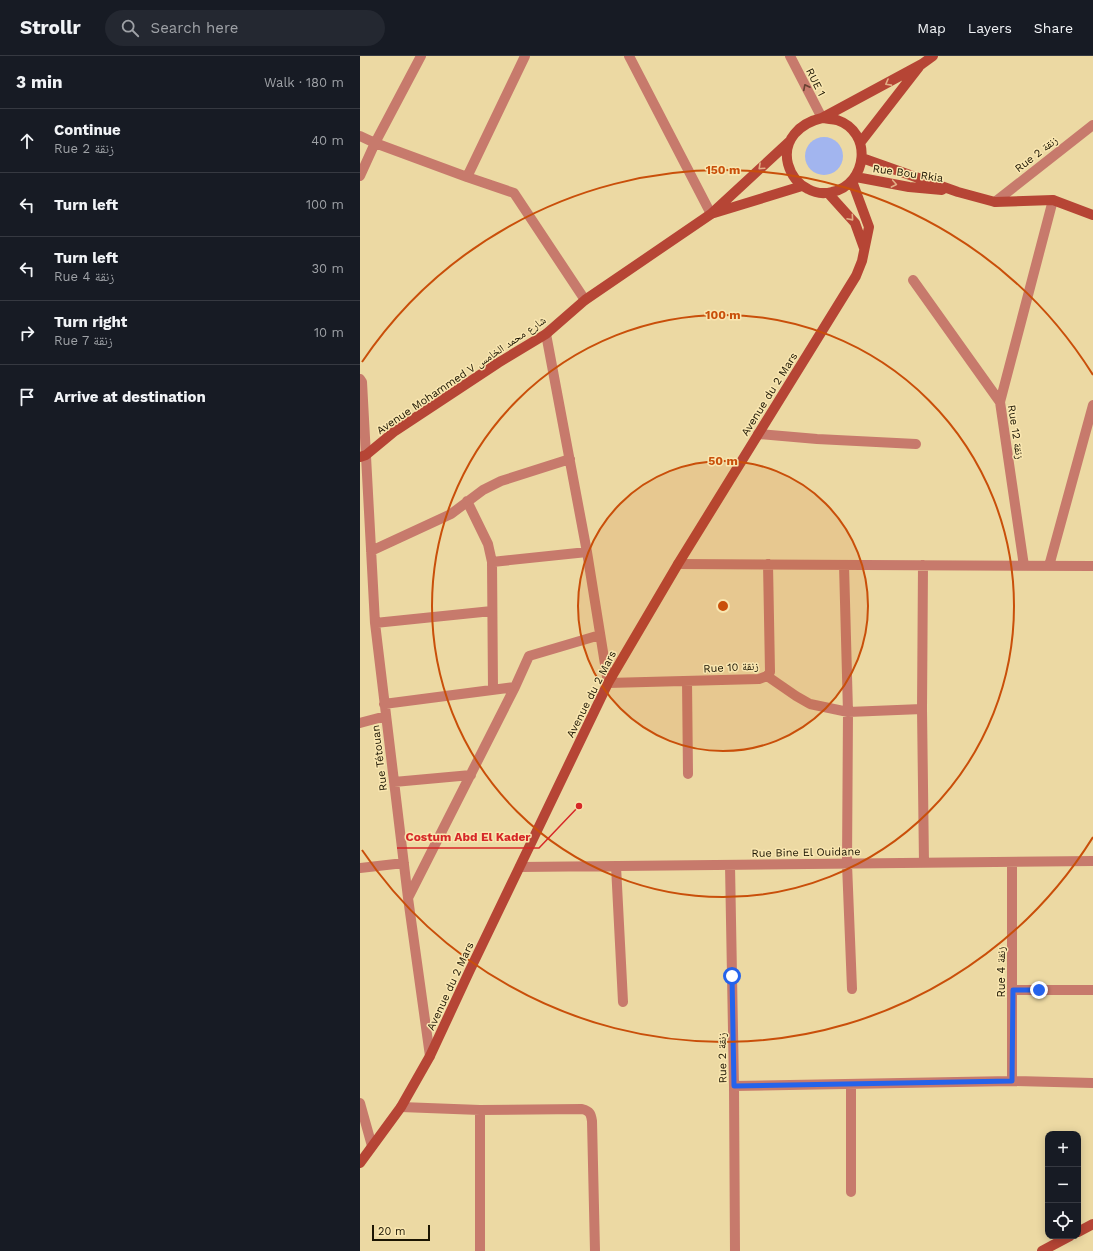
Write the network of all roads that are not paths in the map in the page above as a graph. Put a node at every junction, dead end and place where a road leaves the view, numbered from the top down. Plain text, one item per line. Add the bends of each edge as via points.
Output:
1 (421, 56) edge
2 (525, 56) edge
3 (629, 56) edge
4 (790, 56) edge
5 (933, 56) edge
6 (922, 64) junction
7 (822, 118) junction
8 (1093, 125) edge
9 (360, 136) edge
10 (790, 141) junction
11 (375, 143) junction
12 (860, 143) junction
13 (862, 158) junction
14 (360, 176) edge
15 (467, 177) junction
16 (854, 179) junction
17 (802, 186) junction
18 (958, 192) junction
19 (828, 193) junction
20 (1053, 200) junction
21 (995, 202) junction
22 (710, 214) junction
23 (1093, 215) edge
24 (864, 248) junction
25 (913, 280) dead end
26 (585, 300) junction
27 (546, 334) junction
28 (360, 379) edge
29 (1000, 402) junction
30 (1093, 405) edge
31 (758, 434) junction
32 (916, 444) dead end
33 (363, 456) edge
34 (570, 459) junction
35 (467, 501) junction
36 (371, 551) junction
37 (587, 552) junction
38 (492, 562) junction
39 (678, 564) junction
40 (768, 564) junction
41 (844, 565) junction
42 (923, 565) junction
43 (1024, 566) junction
44 (1049, 566) junction
45 (1093, 566) edge
46 (492, 611) junction
47 (375, 623) junction
48 (600, 634) junction
49 (767, 676) junction
50 (687, 681) junction
51 (608, 683) junction
52 (515, 687) junction
53 (493, 690) junction
54 (384, 704) junction
55 (922, 709) junction
56 (848, 712) junction
57 (386, 716) junction
58 (360, 722) edge
59 (688, 774) dead end
60 (471, 775) junction
61 (394, 782) junction
62 (1093, 861) edge
63 (1012, 862) junction
64 (404, 863) junction
65 (924, 863) junction
66 (847, 864) junction
67 (730, 865) junction
68 (616, 866) junction
69 (520, 867) junction
70 (360, 868) edge
71 (408, 898) junction
72 (852, 989) dead end
73 (1013, 990) junction
74 (1093, 990) edge
75 (623, 1002) dead end
76 (430, 1056) junction
77 (1012, 1081) junction
78 (1093, 1083) edge
79 (851, 1085) junction
80 (734, 1086) junction
81 (360, 1103) edge
82 (401, 1107) junction
83 (480, 1110) junction
84 (372, 1146) junction
85 (360, 1163) edge
86 (851, 1192) dead end
87 (1093, 1224) edge
88 (1081, 1230) edge
89 (1064, 1239) edge
90 (480, 1251) edge
91 (595, 1251) edge
92 (735, 1251) edge
93 (1042, 1251) edge

1 - 11 street
2 - 15 street
3 - 22 street
7 -> 4 street, RUE 1
5 - 6 street
6 -> 7 street
6 - 12 street
7 - 10 street via 802,125
7 - 12 street via 837,120 847,126 855,133
8 - 21 street, Rue 2 زنقة
9 - 11 street
10 - 17 street via 787,151 788,166
10 -> 22 street
11 - 14 street
11 - 15 street
12 - 13 street
13 - 16 street
13 - 18 street, Rue Bou Rkia
15 - 26 street via 514,193
16 -> 18 street, Rue Bou Rkia
16 - 19 street via 845,187
16 - 24 street, Avenue du 2 Mars via 869,227
17 - 19 street via 810,191
17 - 22 street
18 - 21 street, Rue Bou Rkia
19 -> 24 street via 855,223
20 - 21 street, Rue Bou Rkia
20 - 23 street, Rue Bou Rkia
20 - 29 street
22 - 26 street, Avenue Mohammed V شارع محمد الخامس
24 - 31 street, Avenue du 2 Mars via 856,276
25 - 29 street, Rue 12 زنقة
26 - 27 street, Avenue Mohammed V شارع محمد الخامس
27 - 33 street, Avenue Mohammed V شارع محمد الخامس via 395,431
27 - 34 street
28 - 33 street, Rue Tétouan
29 - 43 street, Rue 12 زنقة
30 - 44 street
31 - 32 street
31 - 39 street, Avenue du 2 Mars
33 - 36 street, Rue Tétouan
34 - 35 street via 501,481
34 - 37 street
35 - 36 street via 451,514
35 - 38 street via 488,544
36 - 47 street, Rue Tétouan
37 - 38 street
37 - 48 street
38 - 46 street
39 - 40 street
39 - 51 street, Avenue du 2 Mars
40 - 41 street
40 - 49 street, Rue 10 زنقة via 770,672
41 - 42 street
41 - 56 street
42 - 43 street
42 - 55 street
43 - 44 street
44 - 45 street
46 - 47 street
46 - 53 street
47 - 54 street, Rue Tétouan
48 - 51 street
48 - 52 street via 529,656
49 - 50 street, Rue 10 زنقة via 759,679
49 - 56 street via 810,704
50 - 51 street, Rue 10 زنقة
50 - 59 street
51 - 69 street, Avenue du 2 Mars
52 - 53 street
52 - 60 street
53 - 54 street
54 - 57 street, Rue Tétouan
55 - 56 street
55 - 65 street
56 - 66 street
57 - 58 street
57 - 61 street, Rue Tétouan
60 - 61 street
60 - 71 street
61 - 64 street, Rue Tétouan
62 - 63 street, Rue Bine El Ouidane
63 - 65 street, Rue Bine El Ouidane
63 - 73 street, Rue 4 زنقة
64 - 70 street
64 - 71 street, Rue Tétouan
65 - 66 street, Rue Bine El Ouidane
66 - 67 street, Rue Bine El Ouidane
66 - 72 street
67 - 68 street, Rue Bine El Ouidane
67 - 80 street, Rue 2 زنقة
68 - 69 street, Rue Bine El Ouidane
68 - 75 street
69 - 76 street, Avenue du 2 Mars
71 - 76 street, Rue Tétouan
73 - 74 street
73 - 77 street, Rue 4 زنقة
76 - 82 street, Avenue du 2 Mars
77 - 78 street
77 - 79 street
79 - 80 street
79 - 86 street
80 - 92 street, Rue 2 زنقة
81 - 84 street
82 - 83 street
82 - 84 street, Avenue du 2 Mars
83 - 90 street
83 - 91 street via 582,1109 590,1113
84 - 85 street, Avenue du 2 Mars
87 - 88 street
89 - 93 street

